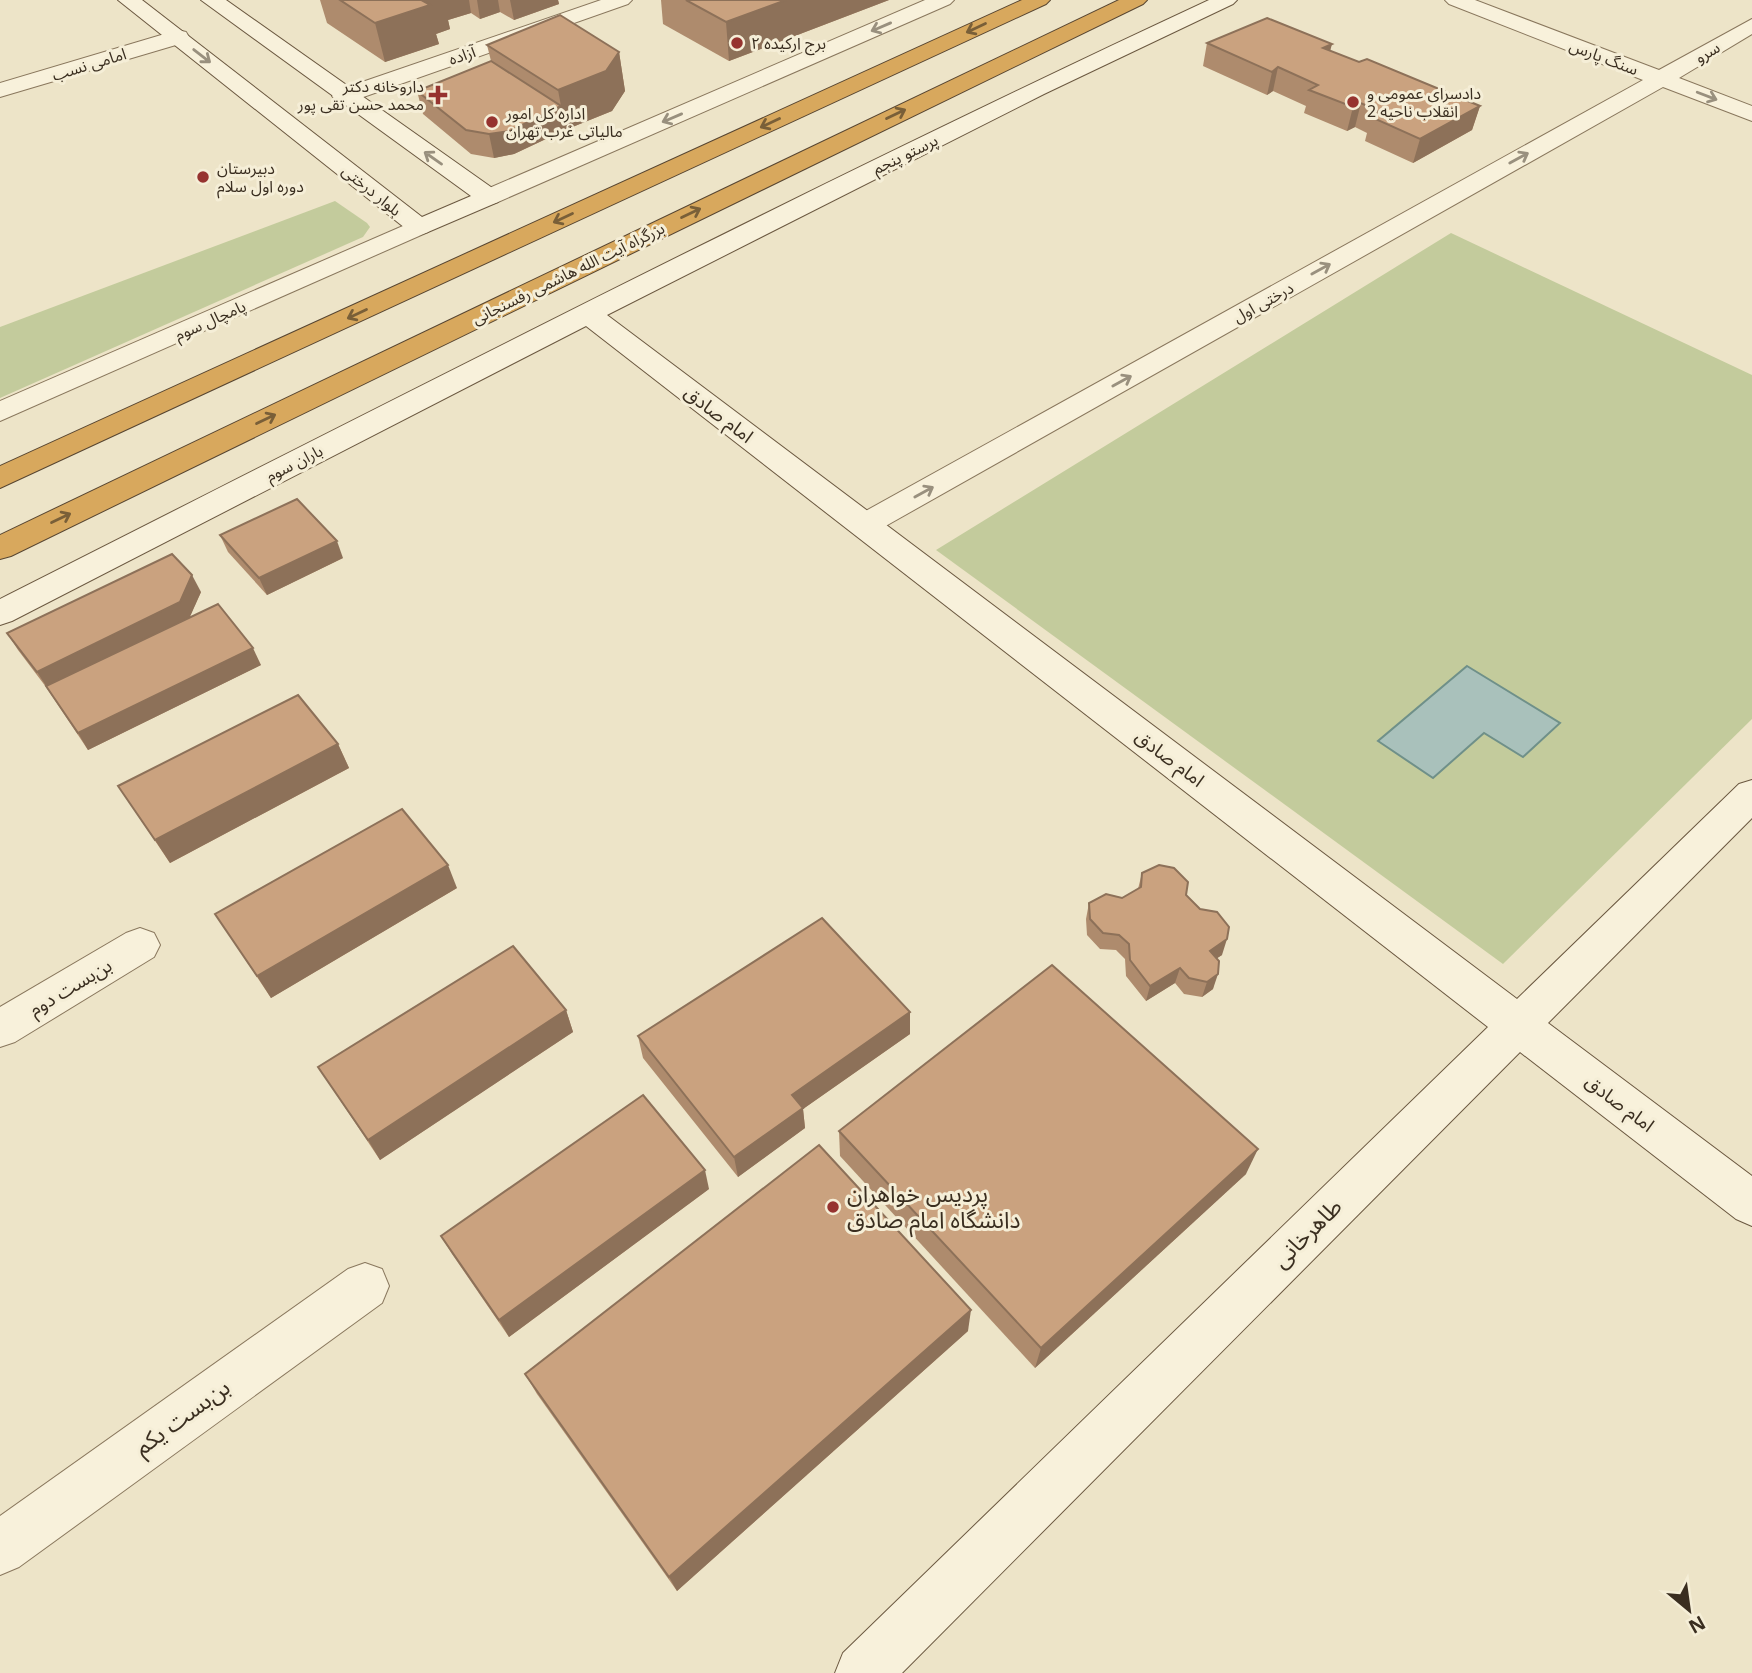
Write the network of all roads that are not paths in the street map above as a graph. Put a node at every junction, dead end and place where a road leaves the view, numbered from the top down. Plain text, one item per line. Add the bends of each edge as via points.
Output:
1 (129, 0) edge
2 (212, 0) edge
3 (621, 0) edge
4 (943, 0) edge
5 (1039, 0) edge
6 (1136, 0) edge
7 (1226, 0) edge
8 (1456, 0) edge
9 (1752, 25) edge
10 (177, 37) junction
11 (1661, 79) junction
12 (0, 90) edge
13 (344, 96) junction
14 (1752, 114) edge
15 (281, 117) junction
16 (489, 197) junction
17 (419, 227) junction
18 (587, 313) junction
19 (0, 412) edge
20 (0, 478) edge
21 (864, 525) junction
22 (0, 548) edge
23 (0, 613) edge
24 (1752, 794) edge
25 (140, 945) dead end
26 (1518, 1025) junction
27 (0, 1029) edge
28 (1752, 1204) edge
29 (365, 1286) dead end
30 (0, 1549) edge
31 (863, 1673) edge

1 - 10 street, بلوار درختی
2 - 13 street
3 - 13 street, آزاده
4 -> 16 street, بلوار درختی
5 -> 20 highway
22 -> 6 highway, بزرگراه آیت الله هاشمی رفسنجانی
7 - 18 street, پرستو پنجم via 1036,89
8 - 11 street, سنگ پارس
9 - 11 street, سرو
10 - 12 street, امامی نسب
10 -> 15 street, بلوار درختی
11 -> 14 street, سنگ پارس
21 -> 11 street, درختی اول
13 - 15 street, آزاده
16 -> 13 street
15 - 17 street, بلوار درختی
16 - 17 street, بلوار درختی
17 - 19 street, پامچال سوم
18 - 21 street, امام صادق
18 - 23 street, باران سوم
21 - 26 street, امام صادق
24 - 26 street, طاهرخانی
25 - 27 street, بن‌بست دوم
26 - 28 street, امام صادق
26 - 31 street, طاهرخانی
29 - 30 street, بن‌بست یکم

